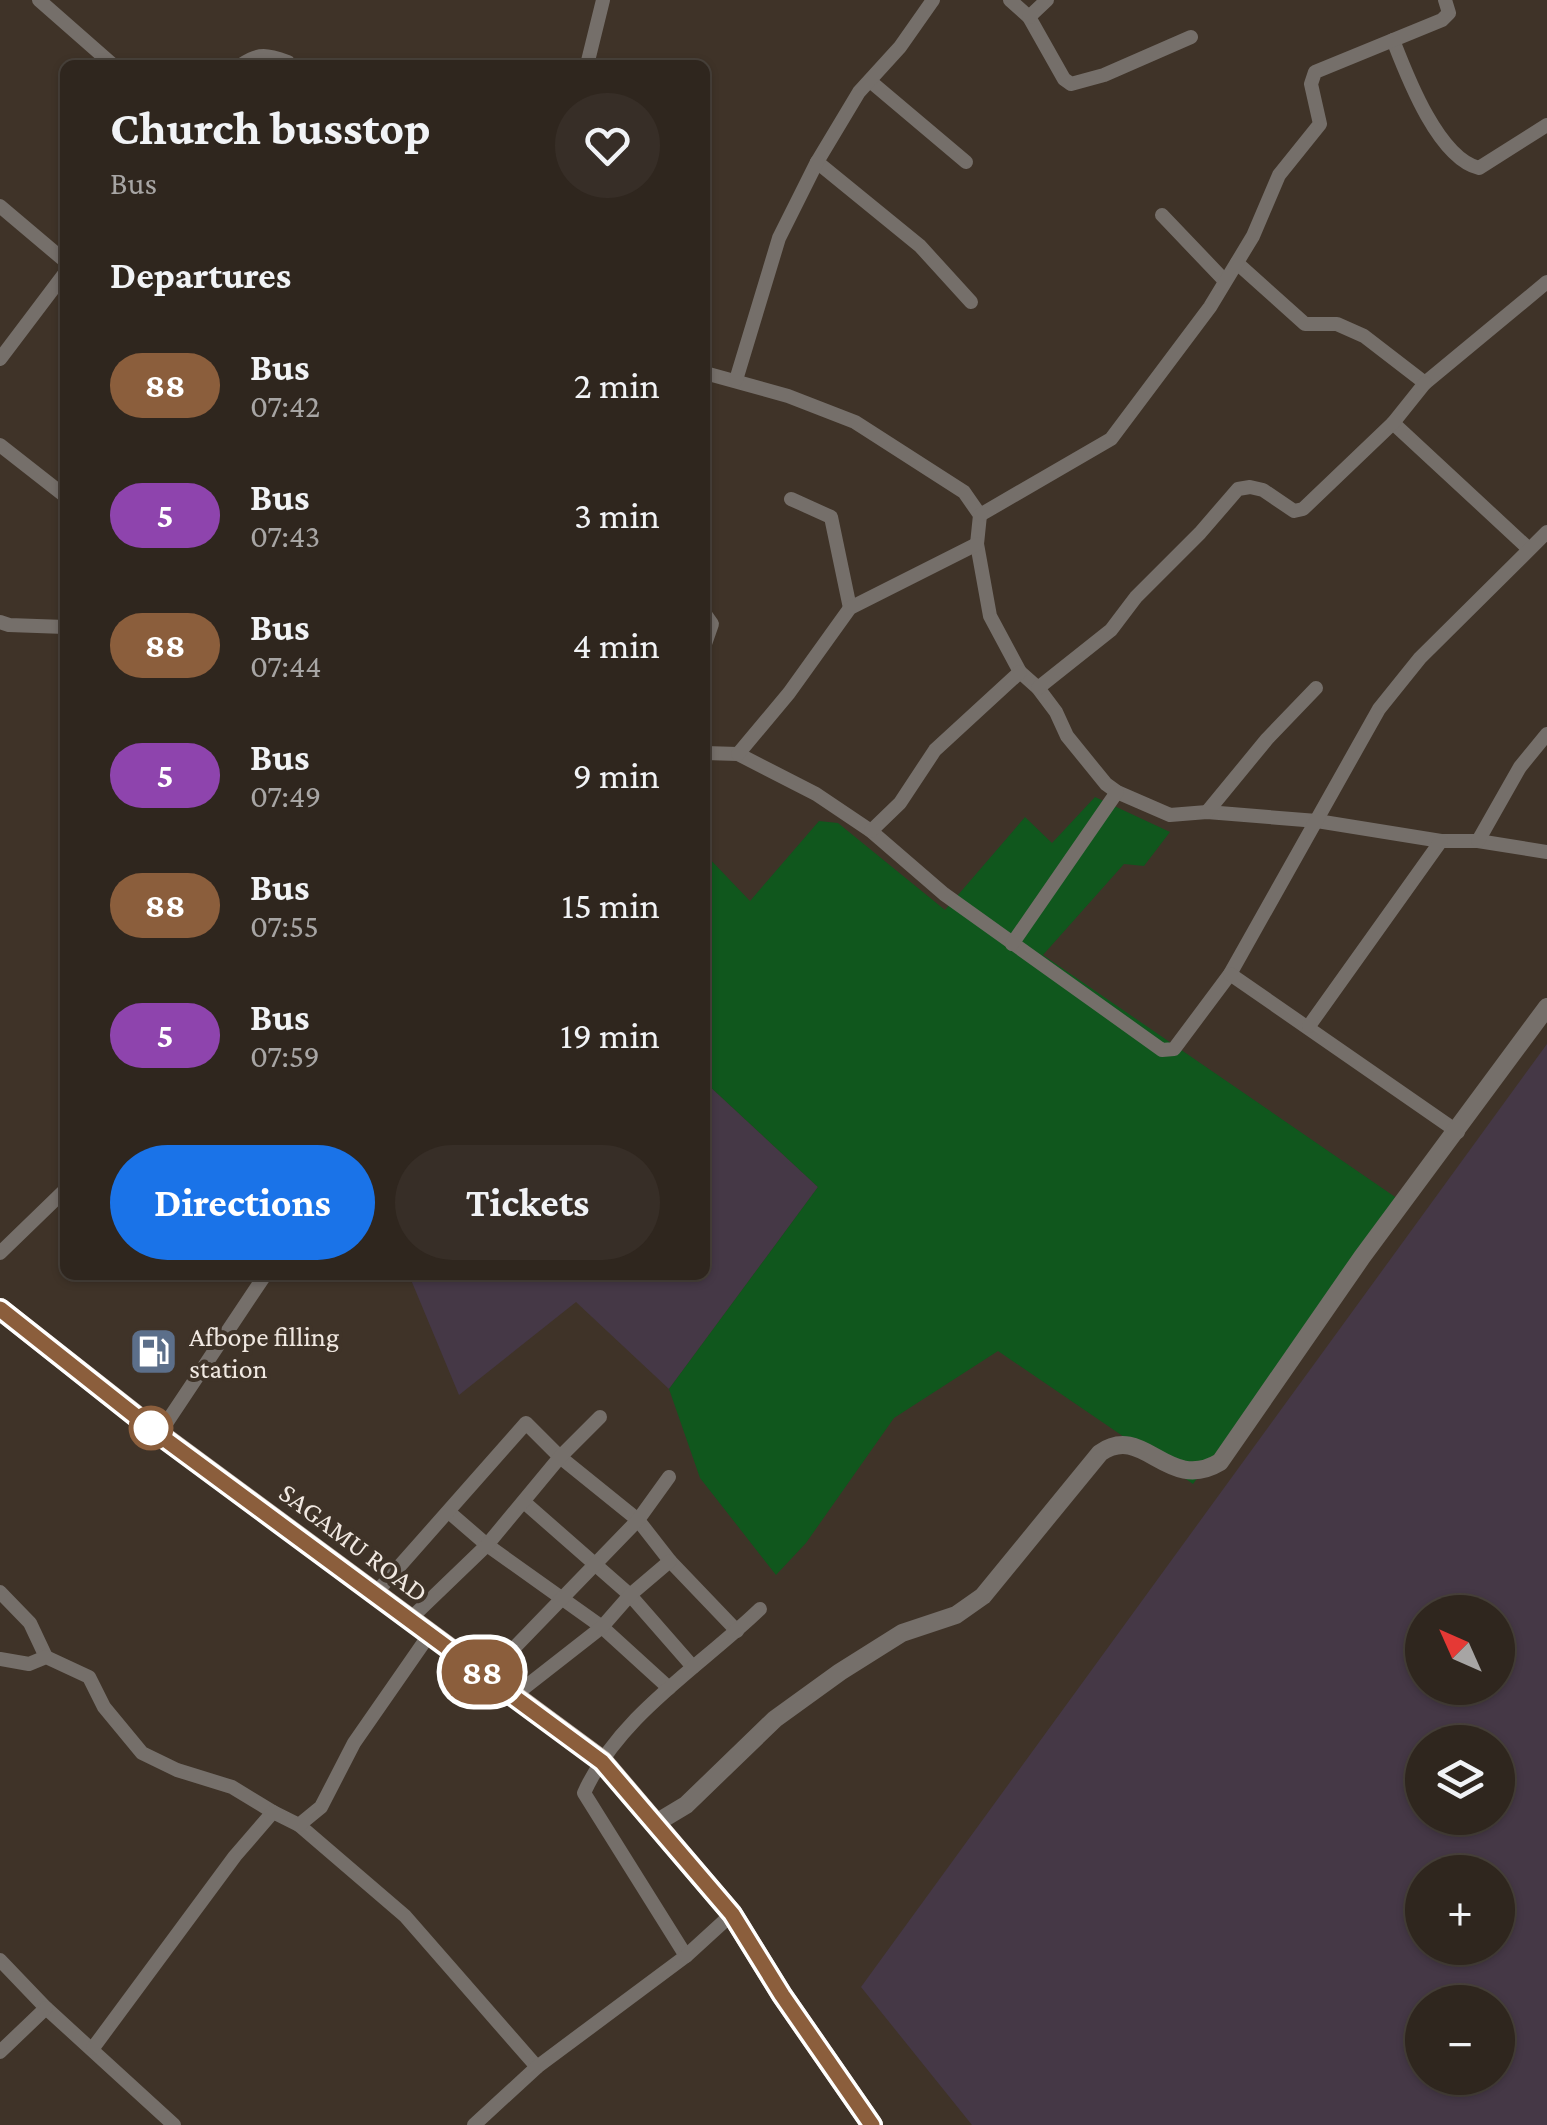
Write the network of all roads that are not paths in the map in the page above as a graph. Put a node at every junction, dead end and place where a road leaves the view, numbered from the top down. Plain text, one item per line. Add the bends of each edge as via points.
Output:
1 (39, 0) edge
2 (603, 0) edge
3 (934, 0) edge
4 (1010, 0) edge
5 (1047, 0) edge
6 (1445, 0) edge
7 (1028, 17) junction
8 (1191, 36) dead end
9 (1393, 40) junction
10 (107, 60) edge
11 (248, 60) edge
12 (282, 60) edge
13 (588, 60) edge
14 (870, 82) junction
15 (1547, 125) edge
16 (817, 162) junction
17 (966, 162) dead end
18 (0, 206) edge
19 (1162, 215) dead end
20 (60, 257) edge
21 (1238, 262) junction
22 (60, 280) edge
23 (1224, 280) junction
24 (1547, 282) edge
25 (971, 302) dead end
26 (0, 360) edge
27 (710, 374) edge
28 (736, 380) junction
29 (1426, 383) junction
30 (1393, 422) junction
31 (0, 445) edge
32 (60, 492) edge
33 (791, 499) dead end
34 (980, 515) junction
35 (1547, 532) edge
36 (977, 544) junction
37 (1528, 549) junction
38 (850, 608) junction
39 (0, 622) edge
40 (60, 624) edge
41 (1020, 672) junction
42 (1038, 688) junction
43 (1316, 688) dead end
44 (1547, 734) edge
45 (710, 753) edge
46 (738, 754) junction
47 (1118, 792) junction
48 (1206, 812) junction
49 (1317, 821) junction
50 (871, 830) junction
51 (1478, 841) junction
52 (1441, 842) junction
53 (1547, 852) edge
54 (1012, 944) junction
55 (1230, 974) junction
56 (1547, 1007) edge
57 (1309, 1026) junction
58 (1458, 1132) junction
59 (60, 1195) edge
60 (0, 1253) edge
61 (262, 1280) edge
62 (0, 1309) edge
63 (600, 1417) dead end
64 (158, 1434) junction
65 (560, 1457) junction
66 (670, 1477) dead end
67 (524, 1502) junction
68 (450, 1512) junction
69 (638, 1520) junction
70 (487, 1545) junction
71 (670, 1561) junction
72 (595, 1563) junction
73 (0, 1592) edge
74 (374, 1595) junction
75 (630, 1595) junction
76 (560, 1598) junction
77 (760, 1609) dead end
78 (408, 1620) junction
79 (602, 1627) junction
80 (737, 1631) junction
81 (429, 1635) junction
82 (46, 1657) junction
83 (0, 1659) edge
84 (693, 1667) junction
85 (487, 1676) junction
86 (670, 1688) junction
87 (516, 1695) junction
88 (602, 1762) junction
89 (273, 1812) junction
90 (656, 1823) junction
91 (299, 1824) junction
92 (732, 1914) junction
93 (686, 1956) junction
94 (0, 1960) edge
95 (46, 2008) junction
96 (93, 2048) junction
97 (0, 2052) edge
98 (537, 2066) junction
99 (174, 2125) edge
100 (474, 2125) edge
101 (871, 2125) edge

1 - 10 street
2 - 13 street
3 - 14 street
4 - 7 street
5 - 7 street
6 - 9 street via 1447,16
7 - 8 street via 1072,84
9 - 15 street via 1413,91 1466,165 1478,168
9 - 21 street via 1315,72 1320,124 1270,189
11 - 12 street via 266,54
14 - 16 street
14 - 17 street
16 - 25 street via 920,246
16 - 28 street via 779,238
18 - 20 street
19 - 23 street
21 - 23 street
21 - 29 street via 1305,324 1337,324 1364,336
22 - 26 street
23 - 34 street via 1110,439
24 - 29 street
27 - 28 street
28 - 34 street via 856,422 942,474
29 - 30 street
30 - 37 street
30 - 42 street via 1303,509 1294,511 1263,490 1238,489 1111,630
31 - 32 street
33 - 38 street via 831,517
34 - 36 street
35 - 37 street
36 - 38 street
36 - 41 street via 990,616
37 - 49 street via 1399,683
38 - 46 street
39 - 40 street
41 - 42 street
41 - 50 street via 936,750 900,803
42 - 47 street via 1087,763
43 - 48 street
44 - 51 street
45 - 46 street
46 - 50 street
47 - 48 street via 1170,815
47 - 54 street
48 - 49 street
49 - 52 street
49 - 55 street
50 - 54 street
51 - 52 street
51 - 53 street
52 - 57 street
54 - 55 street via 1162,1050 1174,1049
55 - 57 street
56 - 58 street
57 - 58 street
58 - 90 street via 1220,1462 1186,1473 1131,1445 1112,1444 983,1596 956,1614 902,1633 840,1672 775,1719 686,1805
59 - 60 street
61 - 64 street
62 - 64 highway, SAGAMU ROAD
63 - 65 street
64 - 74 highway, SAGAMU ROAD
65 - 67 street
65 - 68 street via 526,1424
65 - 69 street
66 - 69 street
67 - 70 street
67 - 72 street
68 - 70 street
68 - 74 street
69 - 71 street
69 - 72 street
70 - 76 street
70 - 78 street
71 - 75 street
71 - 80 street
72 - 75 street
72 - 76 street
73 - 82 street via 30,1624
74 - 78 highway, SAGAMU ROAD
75 - 79 street
75 - 84 street
76 - 79 street
76 - 85 street
77 - 80 street
78 - 81 highway, SAGAMU ROAD
79 - 86 street
79 - 87 street
80 - 84 street
81 - 85 highway, SAGAMU ROAD
81 - 91 street via 354,1743 321,1806
82 - 83 street via 30,1664
82 - 89 street via 90,1677 104,1707 142,1753 232,1786
84 - 86 street
85 - 87 highway, SAGAMU ROAD
86 - 88 street
87 - 88 highway, SAGAMU ROAD
88 - 90 highway, SAGAMU ROAD
88 - 93 street via 585,1798
89 - 91 street
89 - 96 street
90 - 92 highway, SAGAMU ROAD
91 - 98 street via 404,1916
92 - 93 street
92 - 101 highway, SAGAMU ROAD
93 - 98 street
94 - 95 street
95 - 96 street
95 - 97 street
96 - 99 street
98 - 100 street

